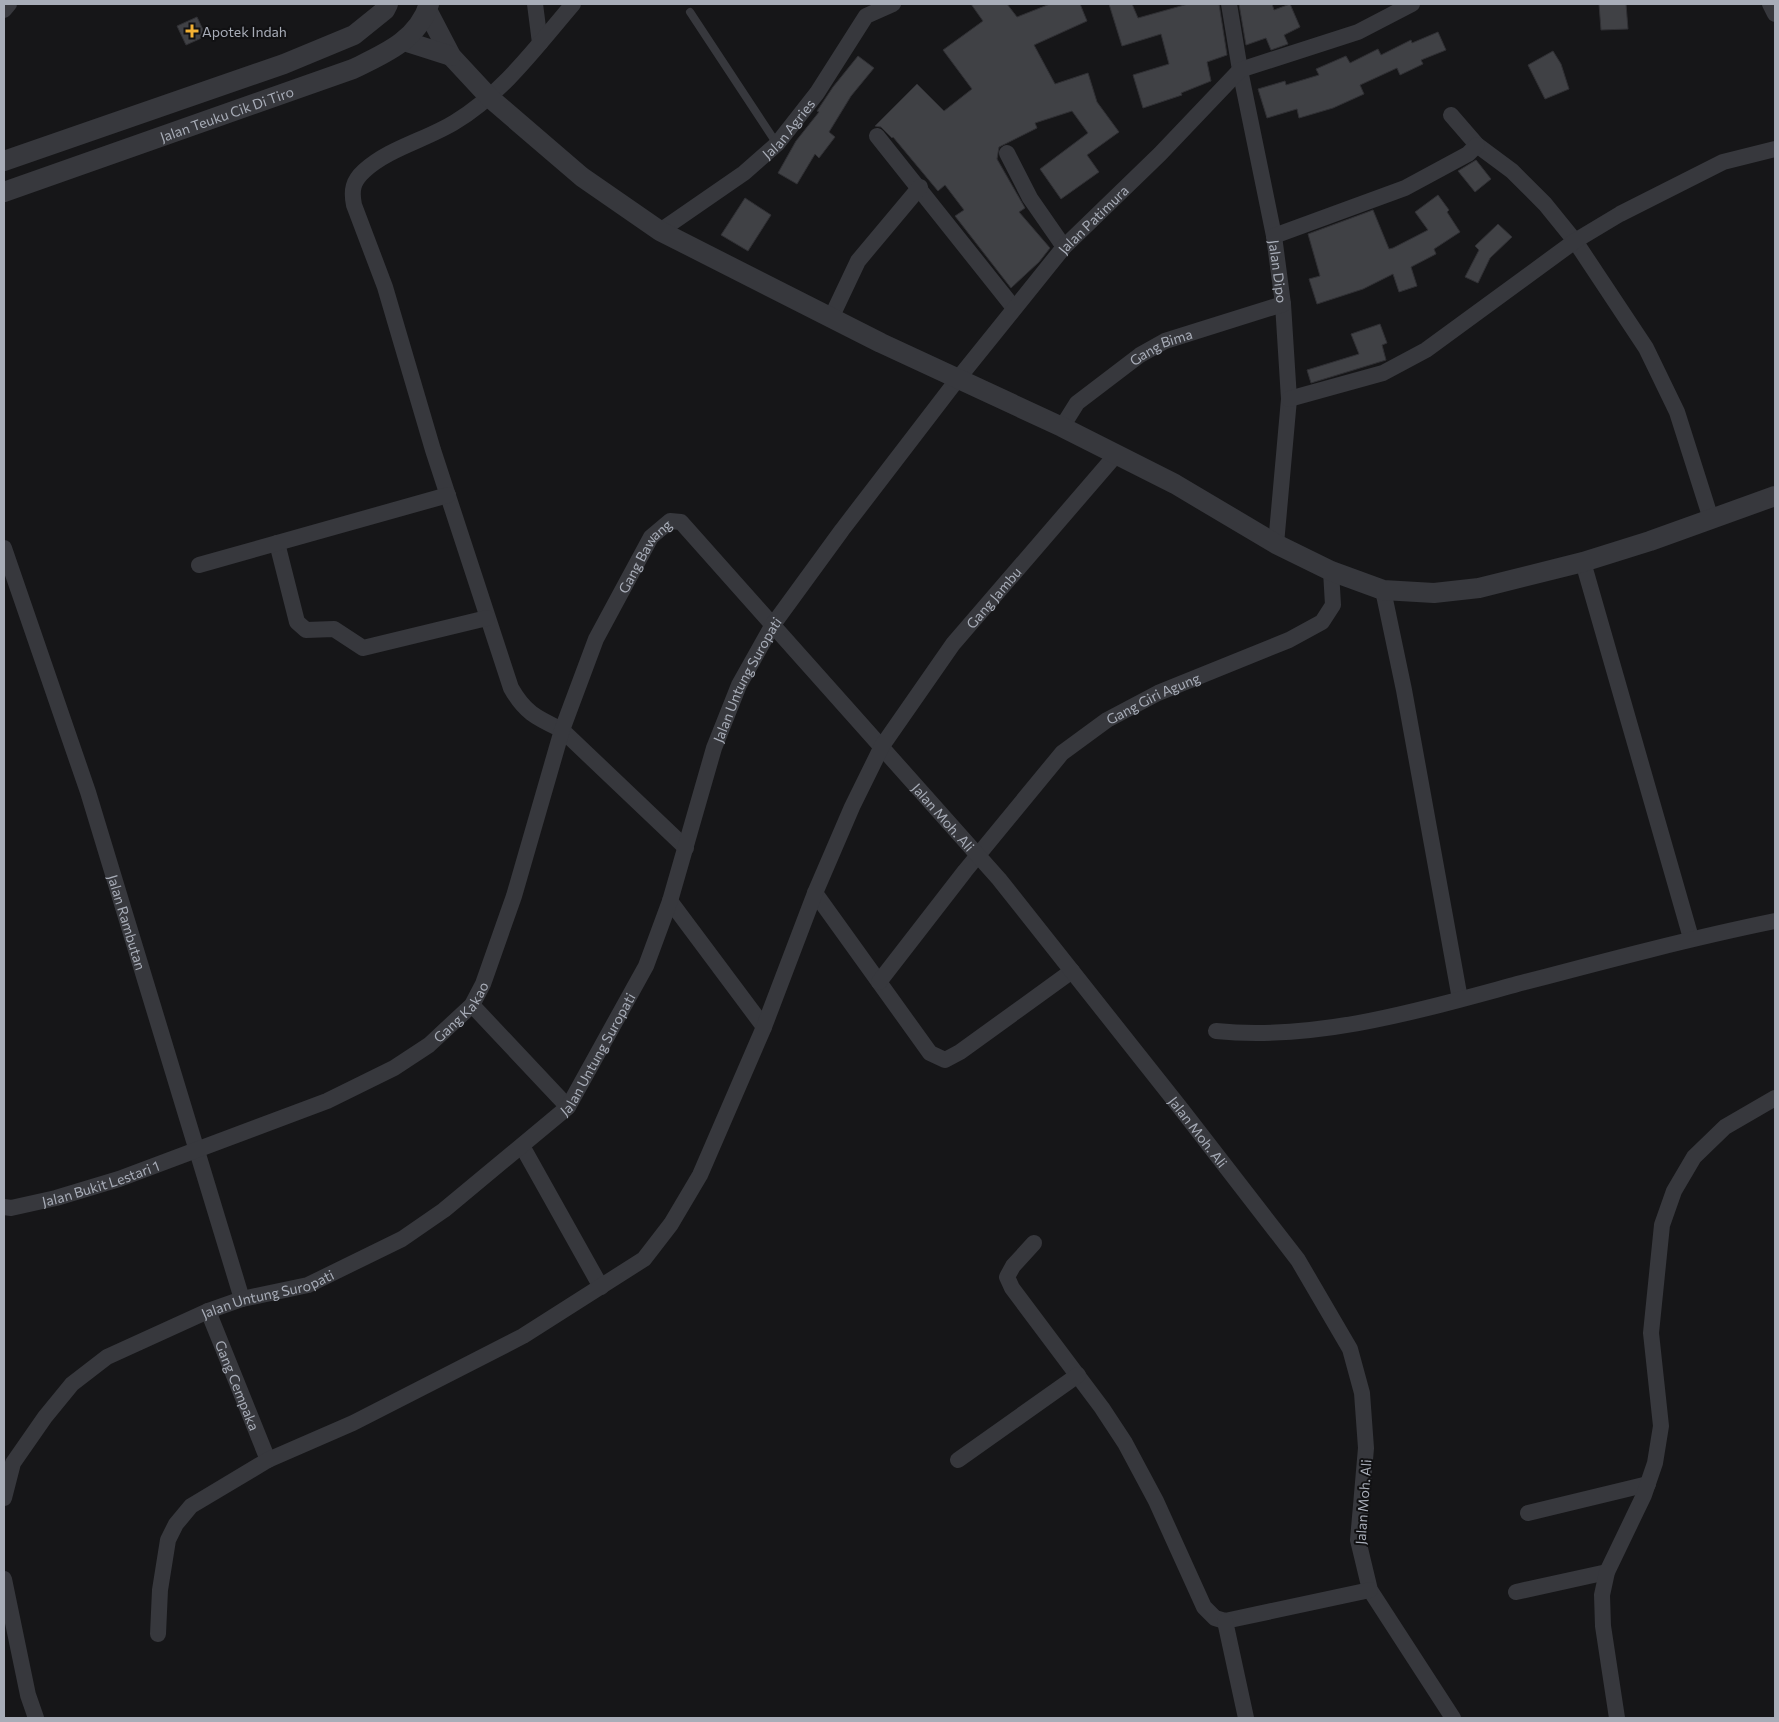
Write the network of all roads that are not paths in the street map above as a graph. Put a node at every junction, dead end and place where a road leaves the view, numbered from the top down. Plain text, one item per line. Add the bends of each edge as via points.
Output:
1 (9, 4) edge
2 (388, 4) edge
3 (535, 4) edge
4 (573, 4) edge
5 (893, 4) edge
6 (1229, 4) edge
7 (1412, 4) edge
8 (1770, 4) edge
9 (428, 7) edge
10 (4, 10) edge
11 (866, 10) edge
12 (690, 12) dead end
13 (1775, 14) edge
14 (404, 41) junction
15 (540, 43) junction
16 (451, 56) junction
17 (1240, 70) junction
18 (490, 98) junction
19 (1451, 115) dead end
20 (113, 123) junction
21 (877, 136) dead end
22 (777, 144) junction
23 (1477, 145) junction
24 (44, 148) junction
25 (124, 150) junction
26 (1775, 150) edge
27 (1008, 153) dead end
28 (4, 161) edge
29 (54, 175) junction
30 (920, 187) junction
31 (4, 192) edge
32 (660, 231) junction
33 (1274, 236) junction
34 (1575, 241) junction
35 (1064, 247) junction
36 (1283, 304) junction
37 (1014, 308) junction
38 (831, 318) junction
39 (957, 380) junction
40 (1289, 399) junction
41 (1062, 428) junction
42 (1115, 456) junction
43 (448, 494) junction
44 (1775, 496) edge
45 (1711, 519) junction
46 (278, 542) junction
47 (1276, 544) junction
48 (4, 548) edge
49 (1583, 562) junction
50 (199, 565) dead end
51 (1331, 572) junction
52 (1383, 590) junction
53 (487, 618) junction
54 (772, 626) junction
55 (562, 730) junction
56 (882, 746) junction
57 (686, 848) junction
58 (979, 856) junction
59 (815, 893) junction
60 (670, 901) junction
61 (1775, 920) edge
62 (1691, 938) junction
63 (1072, 971) junction
64 (880, 982) junction
65 (1460, 999) junction
66 (472, 1005) junction
67 (764, 1028) junction
68 (1216, 1031) dead end
69 (1775, 1098) edge
70 (568, 1107) junction
71 (522, 1146) junction
72 (196, 1152) junction
73 (4, 1207) edge
74 (1034, 1243) dead end
75 (601, 1287) junction
76 (242, 1299) junction
77 (208, 1311) junction
78 (1078, 1375) junction
79 (268, 1460) junction
80 (958, 1460) dead end
81 (1648, 1484) junction
82 (4, 1498) edge
83 (1528, 1513) dead end
84 (1607, 1572) junction
85 (4, 1579) edge
86 (1370, 1590) junction
87 (1516, 1592) dead end
88 (1225, 1621) junction
89 (158, 1634) dead end
90 (36, 1718) edge
91 (1246, 1718) edge
92 (1453, 1718) edge
93 (1617, 1718) edge

1 - 10 street
2 - 20 street, Jalan Teuku Cik Di Tiro via 385,10 354,34 284,64
3 - 15 street
4 - 15 street
5 - 11 street, Jalan Agries
6 - 17 street, Jalan Dipo
7 - 17 street via 1358,32
8 - 13 street
9 - 14 street, Jalan Teuku Cik Di Tiro
9 - 16 street
11 - 22 street, Jalan Agries via 817,92
12 - 22 lane
14 - 16 street
14 - 25 street, Jalan Teuku Cik Di Tiro via 391,51 353,68
15 - 18 street
16 - 18 street
17 - 33 street, Jalan Dipo
17 - 35 street, Jalan Patimura
18 - 32 street via 582,177
18 - 43 street via 453,123 375,162 355,181 352,192 385,287
19 - 23 street
20 - 24 street, Jalan Teuku Cik Di Tiro
20 - 25 street via 106,129 104,142 115,152
21 - 30 street
22 - 32 street, Jalan Agries via 744,173
23 - 33 street via 1468,154 1405,188
23 - 34 street via 1512,172 1545,204
24 - 28 street, Jalan Teuku Cik Di Tiro
24 - 29 street via 53,147 63,156 61,169
25 - 29 street, Jalan Teuku Cik Di Tiro
26 - 34 street via 1723,162 1620,214
27 - 35 street via 1030,198
29 - 31 street, Jalan Teuku Cik Di Tiro
30 - 37 street
30 - 38 street via 858,261
32 - 38 street
33 - 36 street, Jalan Dipo
34 - 40 street via 1426,350 1383,373
34 - 45 street via 1646,348 1677,412
35 - 37 street, Jalan Patimura
36 - 40 street, Jalan Dipo
36 - 41 street, Gang Bima via 1198,329 1165,341 1140,355 1077,403
37 - 39 street, Jalan Patimura
38 - 39 street
39 - 41 street
39 - 54 street, Jalan Untung Suropati
40 - 47 street, Jalan Dipo
41 - 42 street
42 - 47 street via 1175,484
42 - 56 street, Gang Jambu via 953,644
43 - 46 street
43 - 53 street
44 - 45 street
45 - 49 street
46 - 50 street
46 - 53 street via 297,622 306,630 334,629 363,648
47 - 51 street
48 - 72 street, Jalan Rambutan via 88,792
49 - 52 street via 1479,588 1434,593
49 - 62 street
51 - 52 street
51 - 58 street, Gang Giri Agung via 1332,606 1322,622 1290,640 1158,693 1107,720 1062,754
52 - 65 street
53 - 55 street via 511,688 521,705 539,719
54 - 55 street, Gang Bawang via 692,533 680,522 670,521 652,537 596,639
54 - 56 street, Jalan Moh. Ali
54 - 57 street, Jalan Untung Suropati via 739,686 714,748
55 - 57 street
55 - 66 street, Gang Kakao via 514,896
56 - 58 street, Jalan Moh. Ali
56 - 59 street, Gang Jambu
57 - 60 street, Jalan Untung Suropati
58 - 63 street, Jalan Moh. Ali
58 - 64 street, Gang Giri Agung
59 - 64 street
59 - 67 street, Gang Jambu
60 - 67 street
60 - 70 street, Jalan Untung Suropati via 646,966
61 - 62 street
62 - 65 street
63 - 64 street via 960,1052 944,1060 930,1053
63 - 86 street, Jalan Moh. Ali via 1298,1260 1350,1350 1362,1393 1366,1448 1358,1540
65 - 68 street via 1306,1031 1265,1034
66 - 70 street
66 - 72 street, Gang Kakao via 429,1045 394,1068 327,1101
67 - 75 street, Gang Jambu via 700,1175 671,1224 644,1259
69 - 81 street via 1725,1127 1694,1157 1674,1190 1662,1225 1651,1333 1661,1426
70 - 71 street, Jalan Untung Suropati
71 - 75 street
71 - 76 street, Jalan Untung Suropati via 444,1210 402,1239 308,1285
72 - 73 street, Jalan Bukit Lestari 1 via 56,1198
72 - 76 street, Jalan Rambutan
74 - 78 street via 1007,1277
75 - 79 street, Gang Jambu via 522,1336 353,1423
76 - 77 street, Jalan Untung Suropati
77 - 79 street, Gang Cempaka
77 - 82 street, Jalan Untung Suropati via 108,1357 72,1384 13,1463
78 - 80 street
78 - 88 street via 1125,1443 1156,1501 1197,1596 1215,1618
79 - 89 street, Gang Jambu via 190,1506 176,1524 168,1540 160,1590
81 - 83 street
81 - 84 street
84 - 87 street
84 - 93 street via 1602,1595 1603,1626
85 - 90 street via 28,1695
86 - 88 street
86 - 92 street, Jalan Moh. Ali
88 - 91 street

